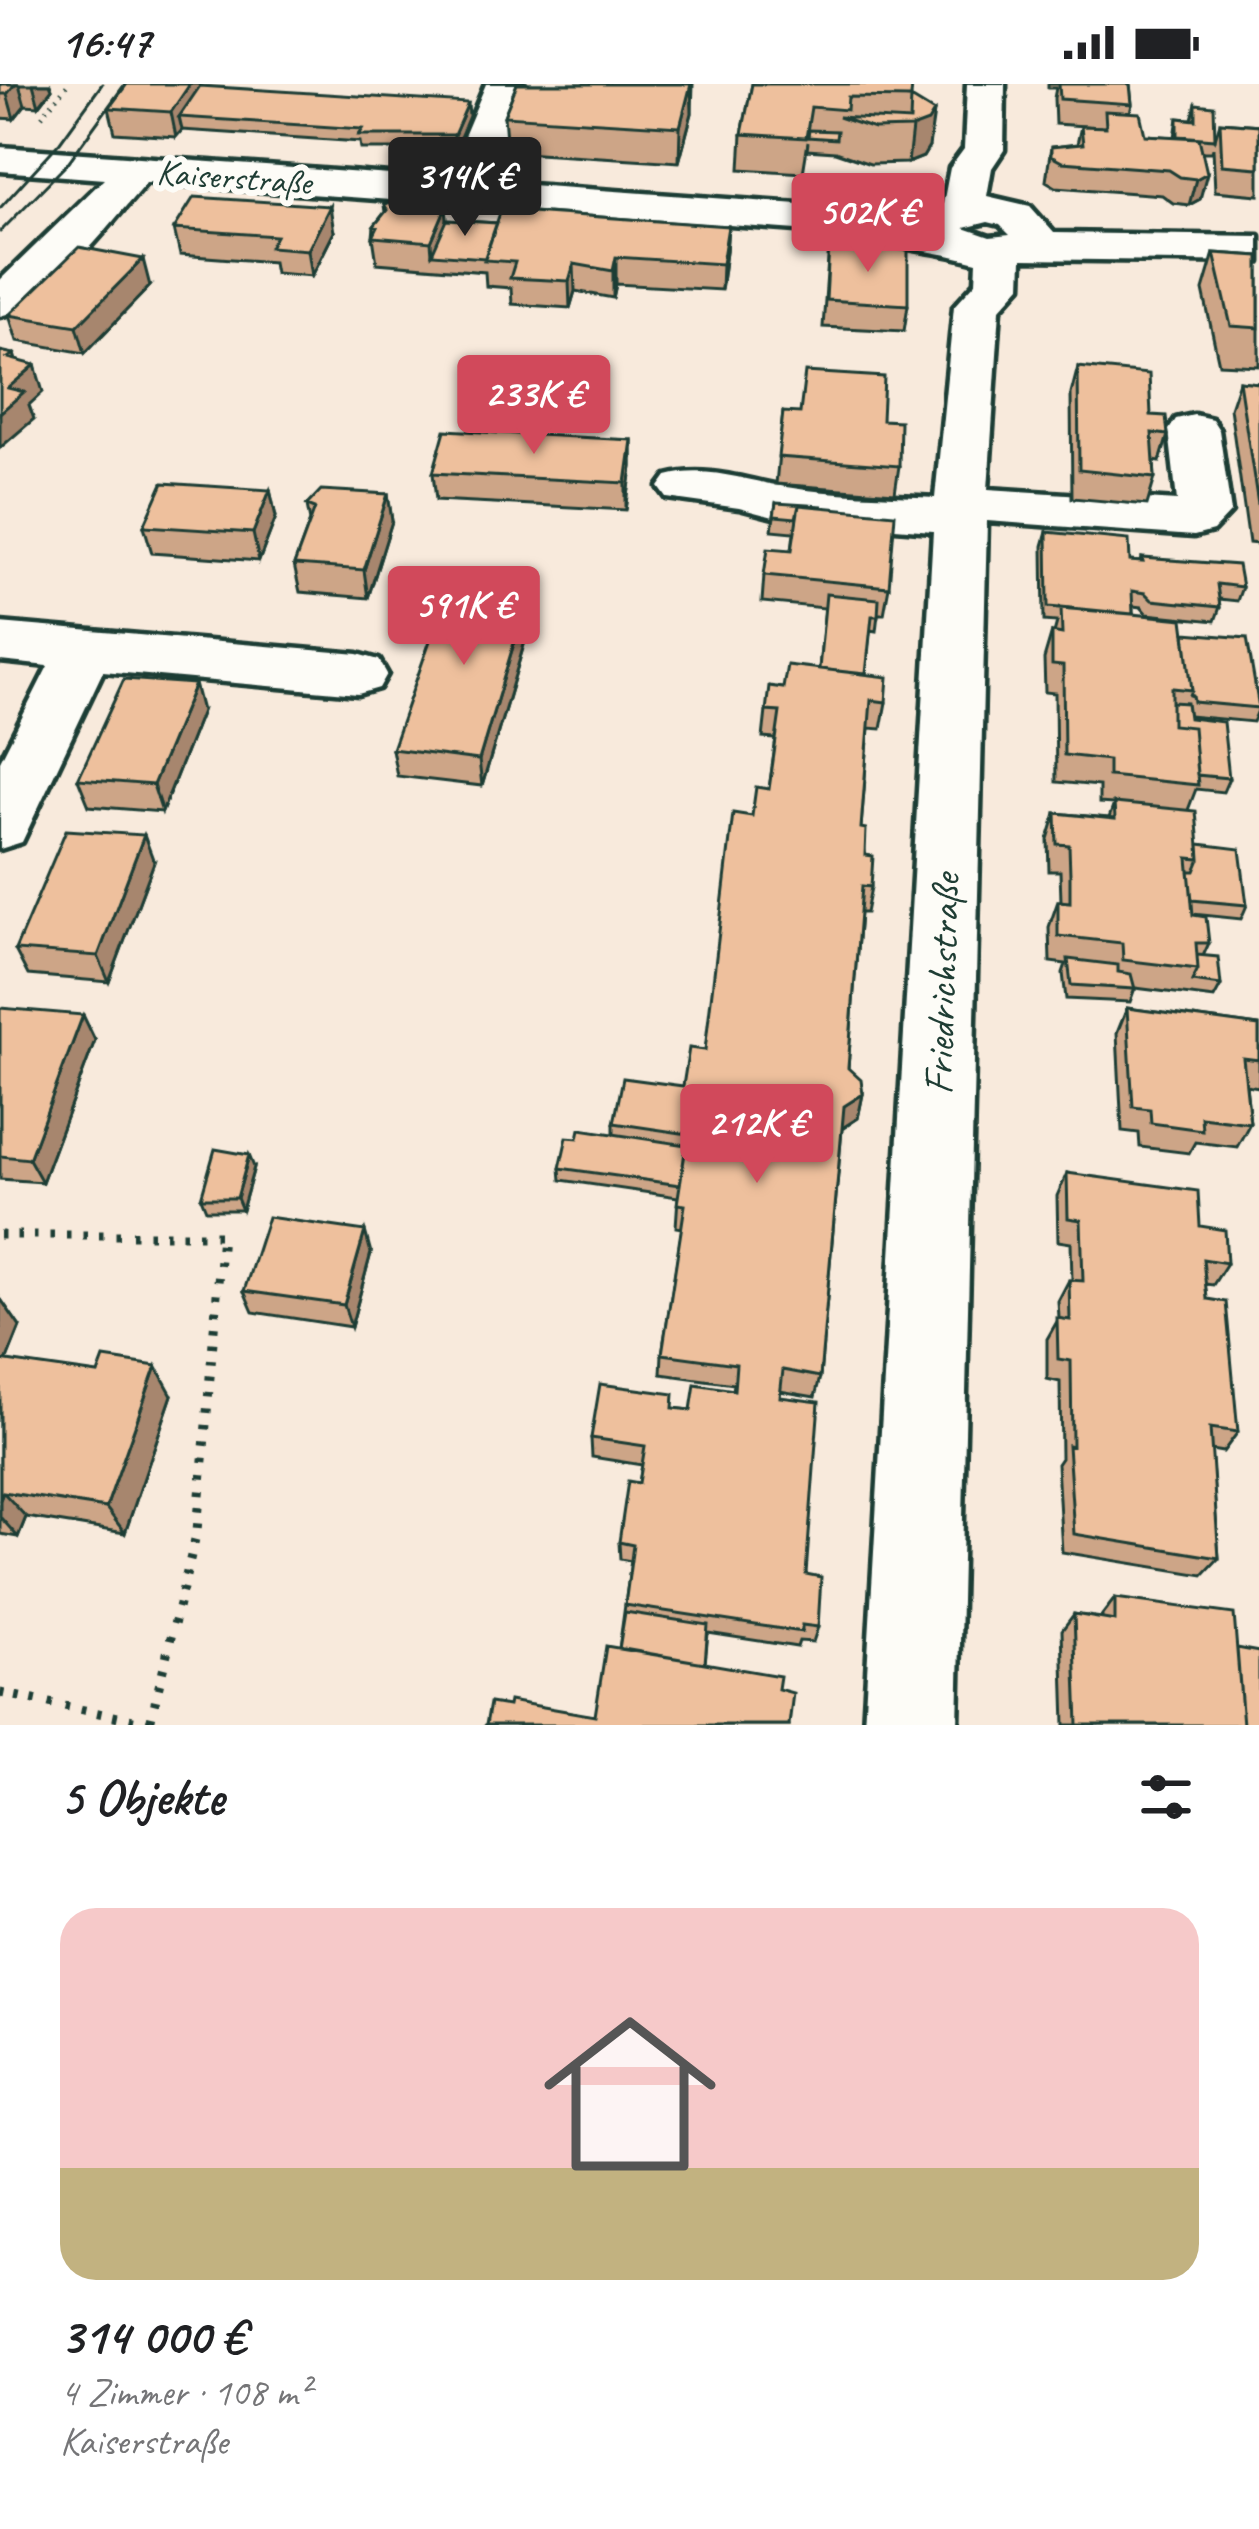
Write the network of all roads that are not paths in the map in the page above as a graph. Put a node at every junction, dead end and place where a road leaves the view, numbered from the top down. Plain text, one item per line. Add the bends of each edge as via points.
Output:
1 (505, 84) edge
2 (986, 84) edge
3 (0, 159) edge
4 (135, 171) junction
5 (462, 192) junction
6 (990, 229) junction
7 (1242, 248) edge
8 (0, 302) edge
9 (1194, 430) dead end
10 (685, 487) dead end
11 (961, 510) junction
12 (0, 642) edge
13 (84, 650) junction
14 (358, 674) dead end
15 (0, 825) edge
16 (911, 1725) edge

1 - 5 street
2 - 6 street via 984,150 998,170
3 - 4 street, Kaiserstraße
4 - 5 street, Kaiserstraße
4 - 8 street
5 - 6 street, Kaiserstraße via 827,219 874,232
6 - 7 street, Kaiserstraße
6 - 11 street, Friedrichstraße via 998,286 977,306
9 - 11 street via 1205,512 1194,519
10 - 11 street via 781,503
11 - 16 street, Friedrichstraße
12 - 13 street
13 - 14 street
13 - 15 street

